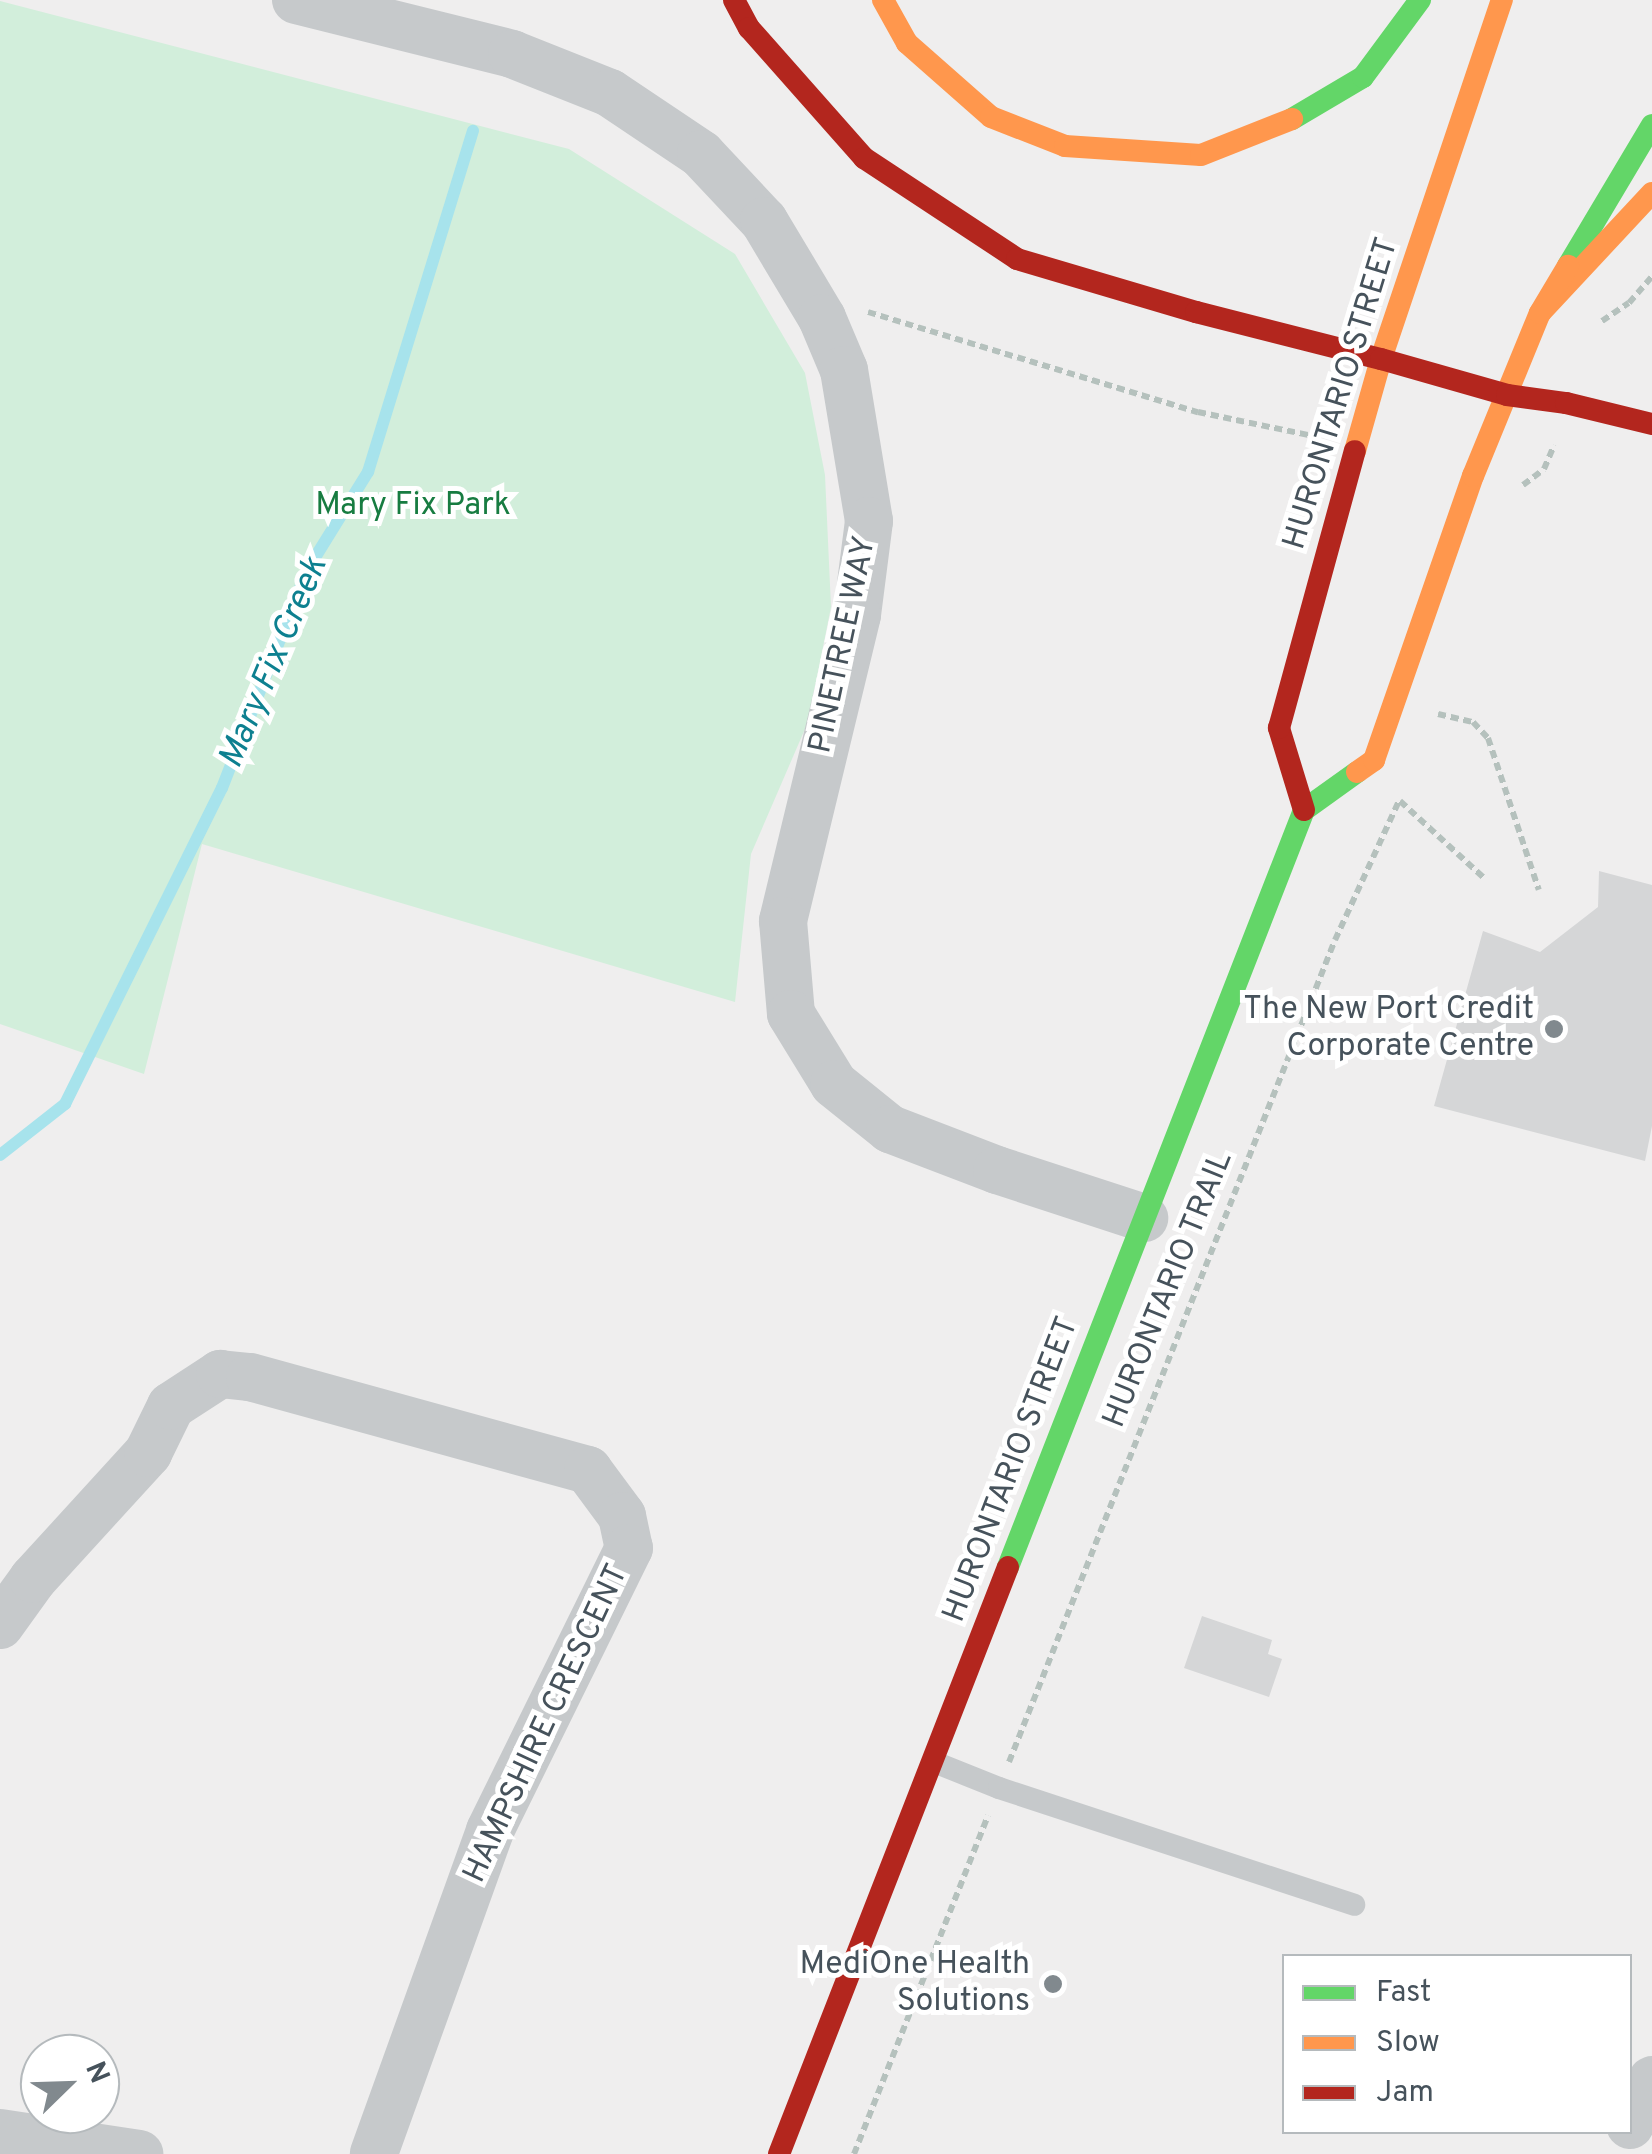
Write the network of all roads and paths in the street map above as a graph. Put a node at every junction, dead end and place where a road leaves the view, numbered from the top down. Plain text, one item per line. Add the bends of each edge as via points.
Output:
1 (296, 0) edge
2 (734, 0) edge
3 (884, 0) edge
4 (1420, 0) edge
5 (1502, 0) edge
6 (1652, 125) edge
7 (1652, 193) edge
8 (1652, 277) edge
9 (1540, 313) junction
10 (822, 318) junction
11 (1594, 326) dead end
12 (1381, 358) junction
13 (1507, 394) junction
14 (1652, 424) edge
15 (1320, 437) dead end
16 (1549, 460) dead end
17 (1512, 492) dead end
18 (1442, 696) dead end
19 (1436, 714) junction
20 (1429, 731) dead end
21 (1407, 784) dead end
22 (1400, 801) junction
23 (1304, 810) junction
24 (1484, 878) dead end
25 (1539, 890) dead end
26 (1144, 1218) junction
27 (0, 1626) edge
28 (934, 1762) junction
29 (999, 1788) junction
30 (1354, 1905) dead end
31 (1652, 2080) edge
32 (1632, 2120) edge
33 (0, 2133) edge
34 (138, 2154) edge
35 (374, 2154) edge
36 (780, 2154) edge
37 (854, 2154) edge

1 - 10 street, PINETREE WAY via 512,54 610,93 700,154 764,221
2 - 12 main road via 749,28 864,158 1017,258
3 - 4 main road via 907,43 991,117 1065,146 1201,155 1298,116 1363,77
5 - 12 main road, HURONTARIO STREET
6 - 9 main road
7 - 9 main road
8 - 11 path via 1629,303
9 - 13 main road
10 - 15 path via 870,312 1198,412
10 - 26 street, PINETREE WAY via 844,370 870,521 857,615 783,921 791,1014 834,1084 890,1129
12 - 13 main road
12 - 23 main road, HURONTARIO STREET via 1279,728
13 - 14 main road
13 - 23 main road via 1374,760
16 - 17 path
18 - 19 path
19 - 20 path
19 - 25 path via 1473,722 1488,738
21 - 22 path, HURONTARIO TRAIL
22 - 24 path
22 - 29 path, HURONTARIO TRAIL via 1335,940
23 - 26 main road, HURONTARIO STREET
26 - 28 main road, HURONTARIO STREET
27 - 35 street, HAMPSHIRE CRESCENT via 33,1579 148,1453 171,1406 220,1374 250,1376 588,1470 622,1516 629,1548 490,1831
28 - 29 lane
28 - 36 main road, HURONTARIO STREET
29 - 30 lane
29 - 37 path, HURONTARIO TRAIL
31 - 32 street
33 - 34 street

